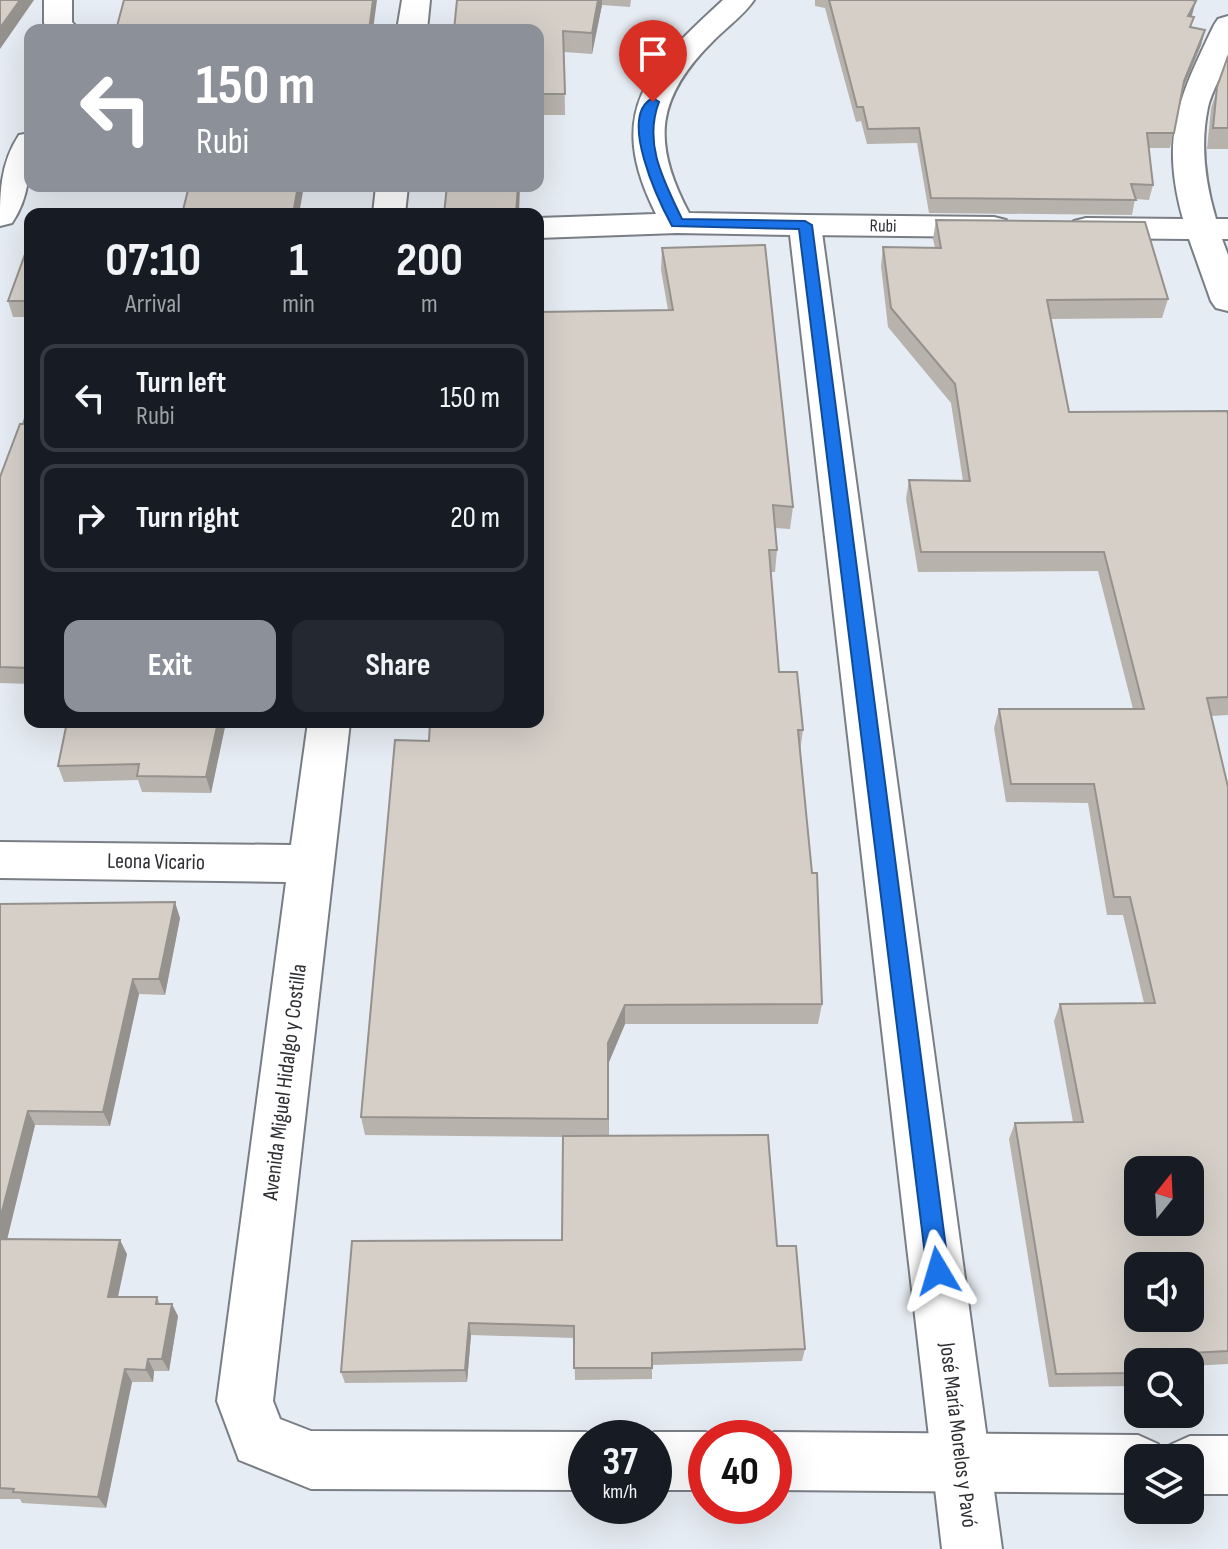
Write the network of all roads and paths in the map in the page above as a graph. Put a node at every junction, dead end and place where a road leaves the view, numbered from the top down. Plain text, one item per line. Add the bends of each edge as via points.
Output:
1 (58, 0) edge
2 (85, 0) edge
3 (416, 0) edge
4 (740, 0) edge
5 (59, 24) edge
6 (77, 24) edge
7 (413, 24) edge
8 (1228, 25) edge
9 (24, 157) edge
10 (0, 216) edge
11 (677, 223) junction
12 (805, 225) junction
13 (544, 228) edge
14 (0, 229) edge
15 (24, 229) edge
16 (1215, 229) edge
17 (1228, 301) edge
18 (328, 728) edge
19 (0, 860) edge
20 (313, 864) junction
21 (568, 1461) edge
22 (792, 1461) edge
23 (962, 1462) junction
24 (1124, 1464) edge
25 (1204, 1465) edge
26 (1228, 1465) edge
27 (972, 1549) edge

1 - 5 street
2 - 6 street
3 - 7 street
4 - 11 street via 661,82 645,122 650,163
8 - 16 street via 1192,110 1188,169
9 - 10 street
11 - 12 street, Rubi
11 - 13 street, Rubi
12 - 16 street, Rubi
12 - 23 street, José María Morelos y Pavó
14 - 15 street
16 - 17 street
18 - 20 street, Avenida Miguel Hidalgo y Costilla
19 - 20 street, Leona Vicario
20 - 21 street, Avenida Miguel Hidalgo y Costilla via 245,1401 259,1440 311,1460
22 - 23 street
23 - 24 street
23 - 27 street, José María Morelos y Pavó
25 - 26 street

